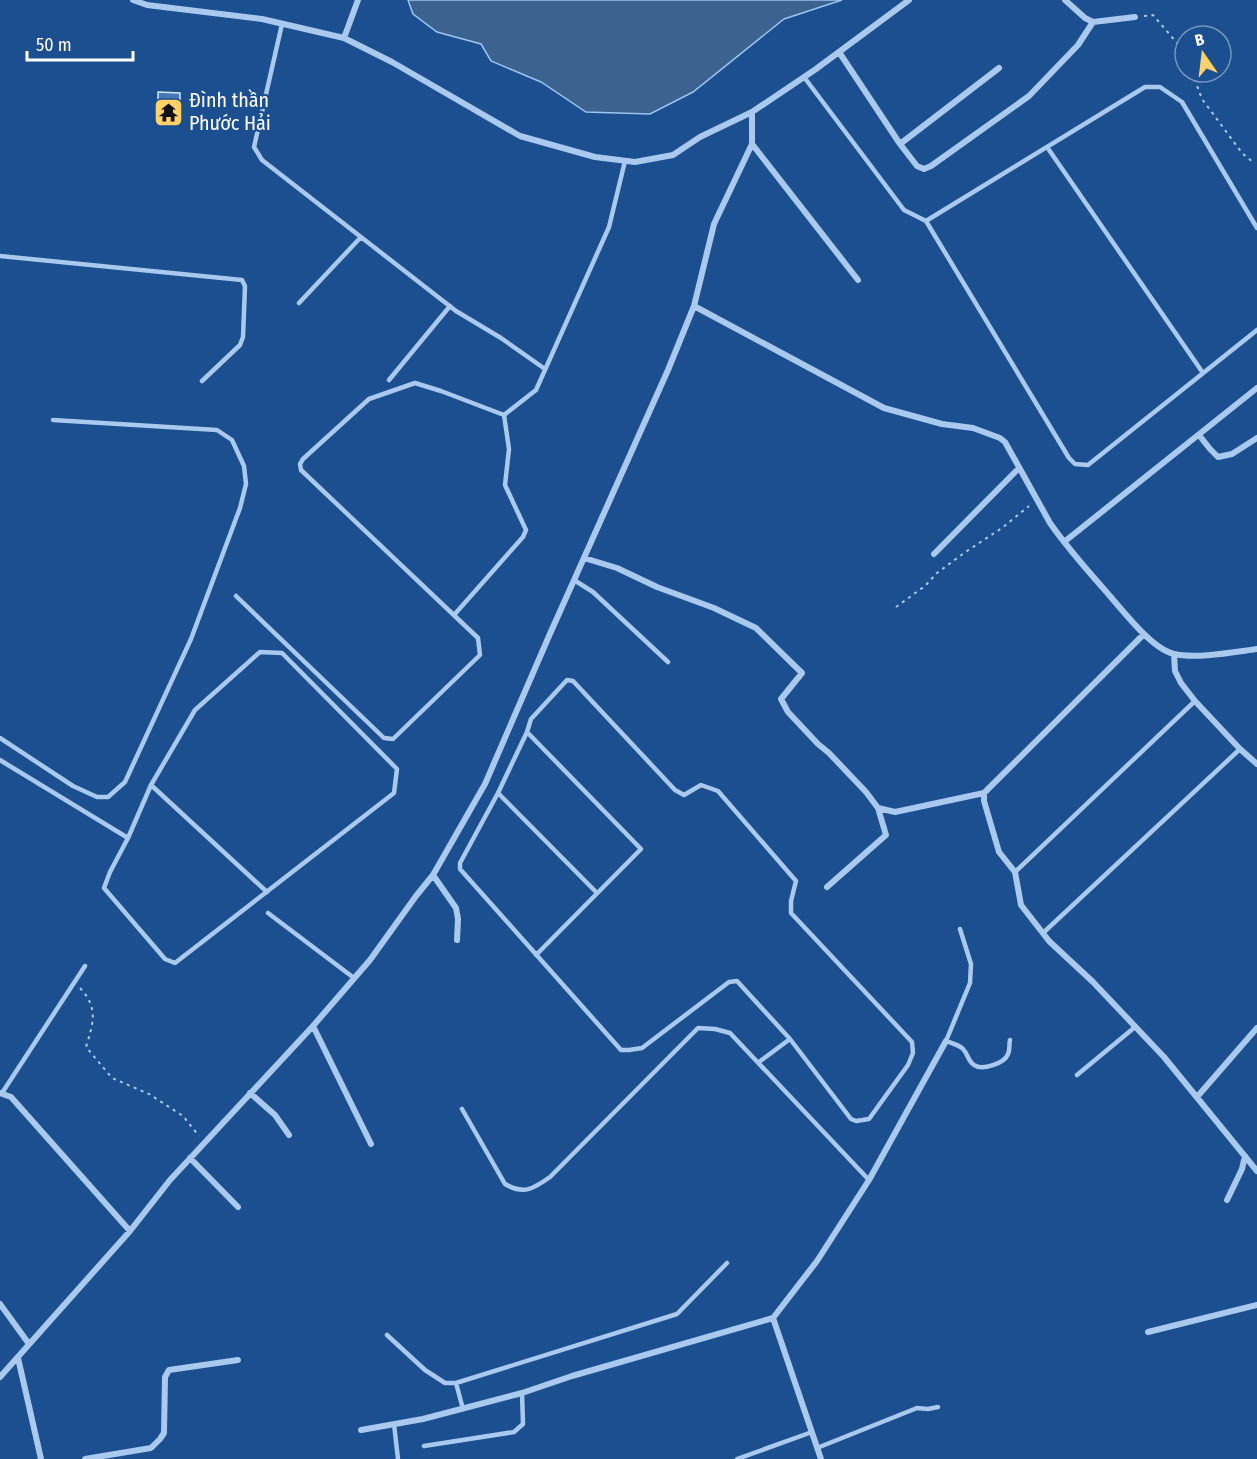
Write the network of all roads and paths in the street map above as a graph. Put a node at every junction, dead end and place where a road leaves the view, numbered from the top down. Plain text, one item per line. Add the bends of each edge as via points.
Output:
1 (133, 0) edge
2 (358, 0) edge
3 (909, 0) edge
4 (1065, 0) edge
5 (1135, 17) joint
6 (1093, 22) junction
7 (282, 24) junction
8 (344, 38) junction
9 (1173, 38) edge
10 (839, 52) junction
11 (999, 68) dead end
12 (804, 77) junction
13 (1196, 84) edge
14 (752, 112) junction
15 (752, 144) junction
16 (900, 144) junction
17 (1047, 147) junction
18 (626, 161) junction
19 (1254, 163) dead end
20 (926, 221) junction
21 (1257, 228) edge
22 (360, 237) junction
23 (0, 256) edge
24 (858, 280) dead end
25 (299, 303) dead end
26 (450, 306) junction
27 (694, 306) junction
28 (1257, 330) edge
29 (545, 369) junction
30 (1203, 373) junction
31 (389, 380) dead end
32 (202, 381) dead end
33 (1257, 388) edge
34 (504, 415) junction
35 (53, 420) dead end
36 (1198, 435) junction
37 (1257, 438) edge
38 (1019, 468) junction
39 (1036, 499) junction
40 (1064, 542) junction
41 (934, 554) dead end
42 (584, 558) junction
43 (574, 580) junction
44 (236, 596) dead end
45 (896, 607) dead end
46 (454, 615) junction
47 (1144, 634) junction
48 (1257, 649) edge
49 (1174, 654) junction
50 (668, 662) dead end
51 (1195, 701) junction
52 (527, 732) junction
53 (0, 738) edge
54 (1240, 748) junction
55 (0, 760) edge
56 (1257, 764) edge
57 (151, 785) junction
58 (498, 793) junction
59 (984, 793) junction
60 (879, 808) junction
61 (128, 838) junction
62 (1015, 872) junction
63 (433, 875) junction
64 (827, 887) dead end
65 (267, 892) junction
66 (597, 893) junction
67 (268, 914) dead end
68 (960, 929) dead end
69 (1042, 933) junction
70 (457, 940) dead end
71 (536, 955) junction
72 (85, 966) dead end
73 (354, 978) junction
74 (75, 982) junction
75 (313, 1026) junction
76 (1135, 1027) junction
77 (1257, 1029) edge
78 (790, 1039) junction
79 (1010, 1040) dead end
80 (946, 1041) junction
81 (759, 1062) junction
82 (1077, 1075) dead end
83 (1, 1093) edge
84 (250, 1093) junction
85 (1197, 1098) junction
86 (462, 1109) dead end
87 (289, 1135) dead end
88 (205, 1143) junction
89 (371, 1144) dead end
90 (1245, 1156) junction
91 (190, 1158) junction
92 (1257, 1172) edge
93 (869, 1180) junction
94 (1227, 1200) dead end
95 (238, 1207) dead end
96 (130, 1231) junction
97 (727, 1263) dead end
98 (0, 1304) edge
99 (1257, 1305) edge
100 (773, 1318) junction
101 (1148, 1332) dead end
102 (387, 1335) dead end
103 (29, 1344) junction
104 (18, 1358) junction
105 (238, 1360) dead end
106 (0, 1377) edge
107 (456, 1383) junction
108 (522, 1393) junction
109 (938, 1407) dead end
110 (463, 1409) junction
111 (394, 1424) junction
112 (360, 1430) dead end
113 (812, 1432) junction
114 (424, 1446) dead end
115 (818, 1448) junction
116 (41, 1459) edge
117 (85, 1459) edge
118 (398, 1459) edge
119 (736, 1459) edge
120 (821, 1459) edge

1 - 7 street
2 - 8 street
3 - 10 street
4 - 6 street
5 - 6 street
5 - 9 path via 1153,15
6 - 16 street via 1078,45 1029,96 932,166 916,166
7 - 8 street
7 - 22 lane via 254,147 262,160
8 - 18 street via 520,136 595,157
10 - 12 street
10 - 16 street
11 - 16 street
12 - 14 street
12 - 20 lane via 904,210
13 - 19 path via 1202,99 1242,153
14 - 15 street
14 - 18 street via 673,155
15 - 24 street
15 - 27 street via 714,224
17 - 20 lane
17 - 21 lane via 1145,87 1160,87 1182,102
17 - 30 lane
18 - 29 lane via 609,227
20 - 30 lane via 1075,464 1088,465
22 - 25 lane
22 - 26 lane
23 - 32 lane via 242,280 245,286 240,345
26 - 29 lane
26 - 31 lane
27 - 38 street via 884,408 1000,438
27 - 42 street
28 - 30 lane
29 - 34 lane via 536,390
33 - 36 street
34 - 46 lane via 509,449 505,485 526,530
34 - 46 lane via 416,383 369,399 300,464 301,470
35 - 53 lane via 216,430 232,440 244,466 246,484 191,639 125,782 108,797 97,797 73,786
36 - 37 street via 1218,457 1232,454
36 - 40 street
38 - 39 street
38 - 41 street
39 - 40 street
39 - 45 path
40 - 47 street
42 - 43 street
42 - 60 street via 756,628 802,673 781,699 788,712
43 - 50 lane via 593,592
43 - 63 street via 485,784
44 - 46 lane via 384,738 393,739 480,655 478,638
47 - 49 street
47 - 59 street
48 - 49 street via 1195,656
49 - 51 street via 1175,671
51 - 54 street
51 - 62 lane
52 - 58 lane
52 - 66 lane via 641,849
52 - 78 lane via 531,719 567,680 573,681 675,790 684,795 701,785 718,791 796,881 791,912 912,1042 913,1053 869,1119 856,1121
54 - 56 street
54 - 69 lane
55 - 61 lane
57 - 61 lane
57 - 65 lane
57 - 65 lane via 195,710 260,652 282,653 397,769 394,792
58 - 66 lane
58 - 71 lane via 460,869
59 - 60 street via 895,812
59 - 62 street via 999,852
60 - 64 street via 886,835
61 - 65 lane via 104,888 165,959 175,963
62 - 69 street via 1022,905
63 - 70 street via 456,908
63 - 73 street
66 - 71 lane
67 - 73 lane
68 - 80 lane via 971,964 970,983
69 - 76 street
71 - 78 lane via 621,1050 642,1048 729,982 737,981
72 - 74 lane
73 - 75 street
74 - 83 lane
74 - 88 path via 92,1006 94,1024 86,1047 112,1078 149,1094 183,1116
75 - 84 street
75 - 89 street
76 - 82 lane
76 - 85 street
77 - 85 street
78 - 81 lane
79 - 80 lane via 1009,1052 1002,1061 978,1067 962,1048
80 - 93 street
81 - 86 lane via 730,1033 698,1028 550,1177 528,1190 515,1190 505,1184
81 - 93 lane
83 - 96 street via 11,1097
84 - 87 street via 275,1115
84 - 88 street
85 - 90 street
88 - 91 street
90 - 92 street
90 - 94 street
91 - 95 street
91 - 96 street
93 - 100 street via 817,1261
96 - 103 street
97 - 107 lane via 677,1314
98 - 103 street
99 - 101 street
100 - 108 street
100 - 113 street
102 - 107 lane via 425,1370 445,1383
103 - 104 street
104 - 106 street
104 - 116 street
105 - 117 street via 169,1370 165,1377 164,1433 160,1439 151,1448
107 - 110 lane
108 - 110 street
108 - 114 lane via 523,1424 514,1432
109 - 115 lane via 917,1408
110 - 111 street
111 - 112 street
111 - 118 lane
113 - 115 street
113 - 119 lane
115 - 120 street

